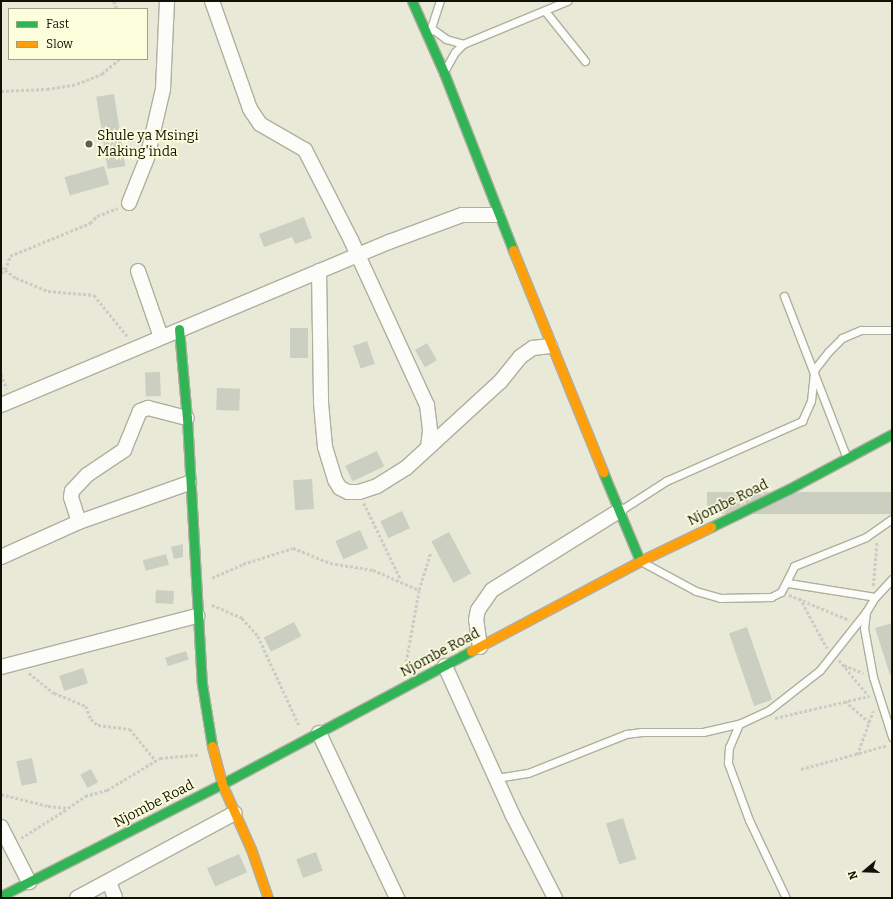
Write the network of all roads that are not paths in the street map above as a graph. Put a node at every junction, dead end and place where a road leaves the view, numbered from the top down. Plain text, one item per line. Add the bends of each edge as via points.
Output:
1 (167, 1) edge
2 (212, 1) edge
3 (412, 1) edge
4 (440, 1) edge
5 (567, 1) edge
6 (545, 11) junction
7 (431, 28) junction
8 (428, 38) junction
9 (464, 44) junction
10 (585, 60) dead end
11 (444, 74) junction
12 (129, 203) road end
13 (497, 215) junction
14 (358, 255) junction
15 (138, 271) dead end
16 (318, 271) junction
17 (784, 296) dead end
18 (179, 329) junction
19 (892, 330) edge
20 (161, 337) junction
21 (550, 346) junction
22 (814, 370) junction
23 (1, 405) edge
24 (187, 418) junction
25 (892, 434) edge
26 (428, 448) junction
27 (846, 458) junction
28 (189, 483) junction
29 (619, 511) junction
30 (892, 519) edge
31 (79, 522) junction
32 (1, 557) edge
33 (640, 561) junction
34 (892, 579) edge
35 (788, 583) junction
36 (874, 596) junction
37 (866, 612) junction
38 (197, 616) junction
39 (480, 647) junction
40 (7, 666) edge
41 (445, 666) junction
42 (739, 724) junction
43 (319, 733) junction
44 (892, 737) edge
45 (496, 778) junction
46 (222, 784) junction
47 (235, 813) junction
48 (1, 827) edge
49 (29, 882) junction
50 (109, 882) junction
51 (1, 896) edge
52 (77, 898) edge
53 (115, 898) edge
54 (268, 898) edge
55 (396, 898) edge
56 (556, 898) edge
57 (786, 898) edge

1 - 12 street via 163,89 147,158
2 - 14 street via 250,109 260,124 305,150
3 - 8 main road
4 - 7 lane
5 - 6 lane
6 - 9 lane
6 - 10 lane
7 - 8 lane
7 - 9 lane via 446,39
8 - 11 main road
9 - 11 lane via 449,60
11 - 13 main road
13 - 14 street via 462,215
13 - 21 main road
14 - 16 street
14 - 26 street via 427,405 430,431
15 - 20 street
16 - 18 street
16 - 26 street via 321,403 325,447 329,465 340,488 348,492 359,492 392,477
17 - 22 lane
18 - 20 street
18 - 24 main road
19 - 22 lane via 861,330 842,338
20 - 23 street
21 - 26 street via 533,348 520,356 500,382
21 - 29 main road
22 - 27 lane
22 - 29 lane via 811,401 802,421 666,481
24 - 28 main road
24 - 31 street via 148,408 140,411 124,450 87,475 72,491 71,497
25 - 27 main road, Njombe Road
27 - 33 main road, Njombe Road
28 - 31 street
28 - 38 main road
29 - 33 main road
29 - 39 street via 492,590 478,610 476,620
30 - 35 lane via 878,530 794,566
31 - 32 street
33 - 35 lane via 674,582 720,598 764,598 781,592
33 - 39 main road, Njombe Road
34 - 36 lane
35 - 36 lane
36 - 37 lane
37 - 42 lane via 820,670 784,700
37 - 44 lane via 865,634 873,677
38 - 40 street
38 - 46 main road via 202,684 214,758
39 - 41 main road, Njombe Road
41 - 43 main road, Njombe Road
41 - 45 street
42 - 45 lane via 703,732 626,734 528,773
42 - 57 lane via 729,747 728,763 749,820
43 - 46 main road, Njombe Road
43 - 55 street
45 - 56 street
46 - 47 main road
46 - 49 main road, Njombe Road
47 - 50 street
47 - 54 main road
48 - 49 street
49 - 51 main road, Njombe Road
50 - 52 street
50 - 53 street

